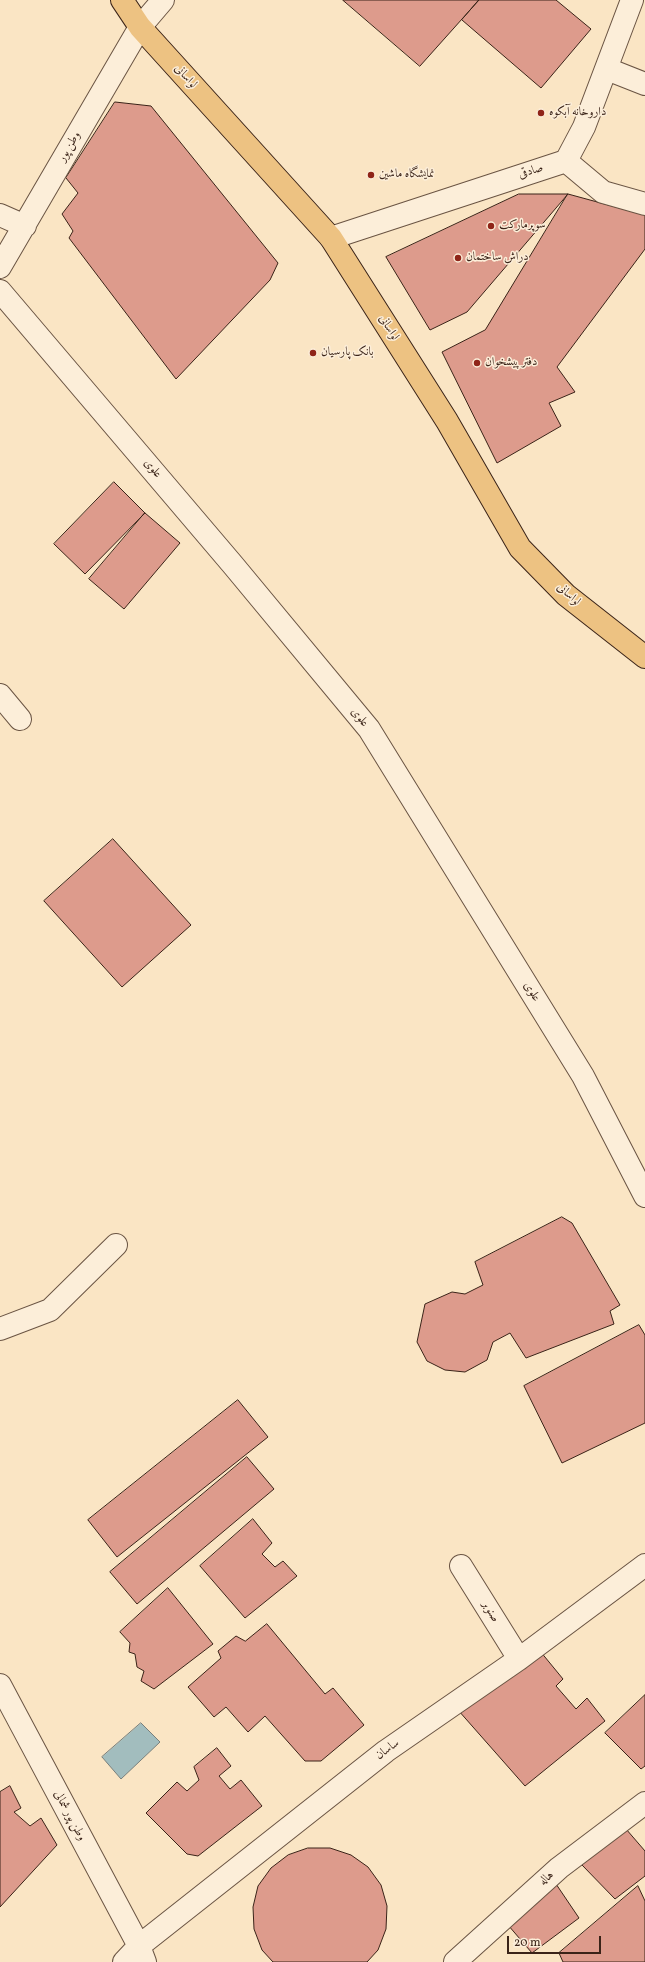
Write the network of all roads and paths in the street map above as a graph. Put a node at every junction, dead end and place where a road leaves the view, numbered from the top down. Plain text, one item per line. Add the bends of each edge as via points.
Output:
1 (122, 0) edge
2 (163, 0) edge
3 (632, 0) edge
4 (140, 27) junction
5 (607, 69) junction
6 (645, 84) edge
7 (566, 160) junction
8 (645, 204) edge
9 (0, 215) edge
10 (25, 226) junction
11 (331, 238) junction
12 (0, 267) edge
13 (0, 291) edge
14 (645, 657) edge
15 (0, 695) edge
16 (20, 719) dead end
17 (645, 1196) edge
18 (116, 1244) dead end
19 (0, 1329) edge
20 (645, 1565) edge
21 (461, 1566) dead end
22 (519, 1659) junction
23 (0, 1685) edge
24 (645, 1803) edge
25 (142, 1954) edge
26 (124, 1962) edge
27 (455, 1962) edge

1 - 4 main road, لواسانی
2 - 4 street, وطن پور
3 - 5 street
4 - 10 street, وطن پور
4 - 11 main road, لواسانی
5 - 6 street
5 - 7 street via 584,127
7 - 8 street via 603,192
7 - 11 street, صادقی
9 - 10 street
10 - 12 street, وطن پور
11 - 14 main road, لواسانی via 447,421 520,548 566,595
13 - 17 street, علوی via 233,565 368,729 583,1076
15 - 16 street
18 - 19 street via 50,1310
20 - 22 street, ساسان
21 - 22 street, صنوبر
22 - 25 street, ساسان via 386,1751
23 - 25 street, وطن پور شمالی
24 - 27 street, هاله via 559,1868
25 - 26 street, ساسان

